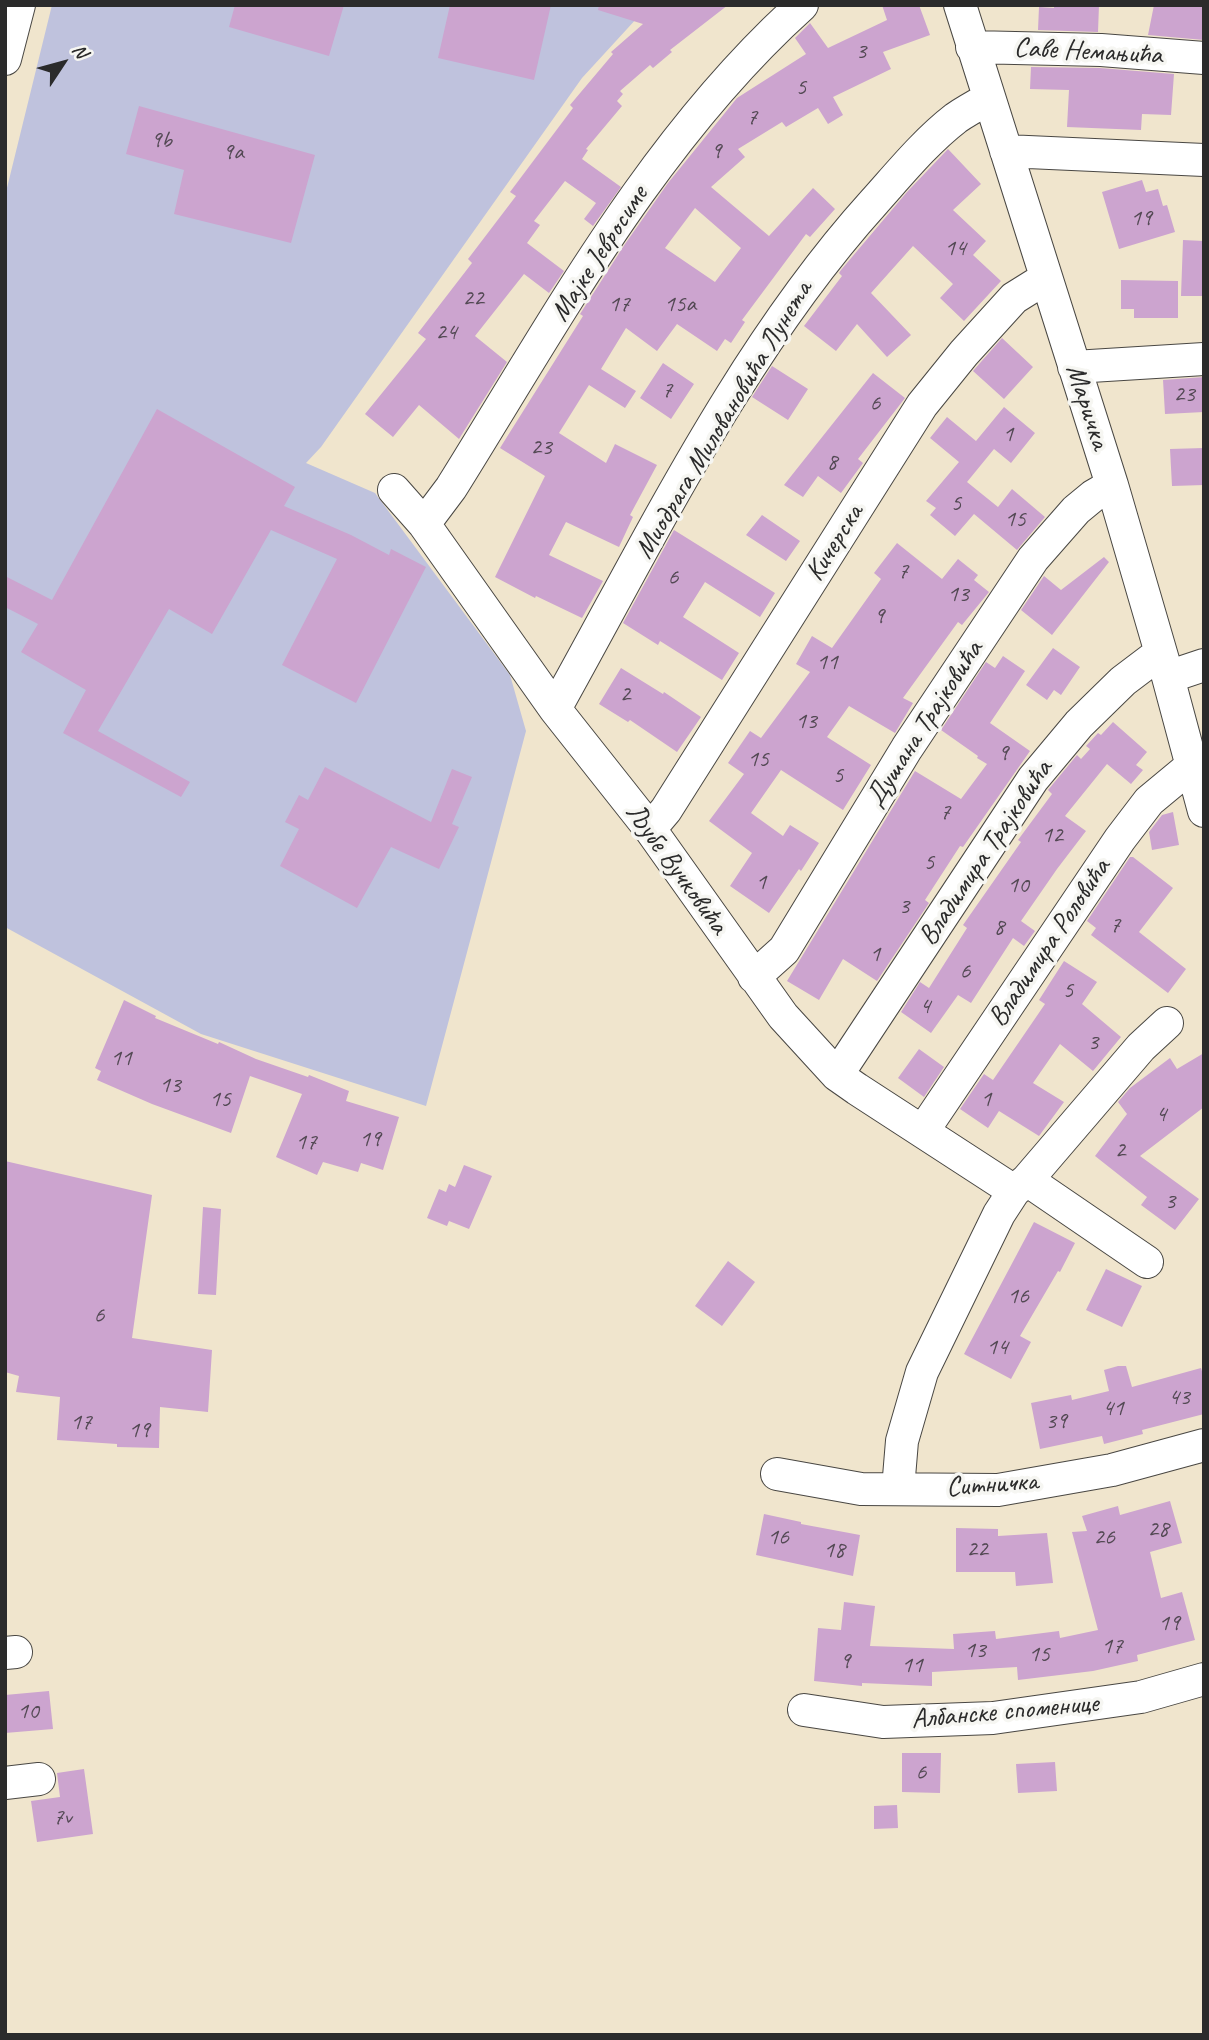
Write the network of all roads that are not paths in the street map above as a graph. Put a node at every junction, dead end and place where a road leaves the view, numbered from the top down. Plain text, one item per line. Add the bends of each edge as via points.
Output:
1 (19, 5) edge
2 (802, 5) edge
3 (960, 5) edge
4 (972, 47) junction
5 (1204, 58) edge
6 (5, 60) edge
7 (988, 99) junction
8 (1006, 151) junction
9 (1204, 160) edge
10 (1046, 278) junction
11 (1204, 359) edge
12 (1074, 367) junction
13 (1112, 485) junction
14 (394, 491) dead end
15 (424, 524) junction
16 (1164, 665) junction
17 (1204, 666) edge
18 (555, 709) junction
19 (1191, 767) junction
20 (1204, 811) edge
21 (650, 829) junction
22 (754, 977) junction
23 (1167, 1023) dead end
24 (837, 1074) junction
25 (923, 1131) junction
26 (1020, 1185) junction
27 (1147, 1262) dead end
28 (1204, 1445) edge
29 (777, 1474) dead end
30 (898, 1489) junction
31 (1204, 1679) edge
32 (804, 1710) dead end
33 (39, 1779) dead end
34 (5, 1783) edge

1 - 6 street
2 - 15 street, Мајке Јевросиме via 764,40 677,139 603,244
3 - 4 street, Маричка
4 - 5 street, Саве Немањића
4 - 7 street, Маричка
7 - 8 street, Маричка
7 - 18 street, Миодрага Миловановића Лунета via 956,118 917,155 810,278 711,429
8 - 9 street
8 - 10 street, Маричка
10 - 12 street, Маричка
10 - 21 street, Кичерска via 1014,298 922,405
11 - 12 street
12 - 13 street, Маричка
13 - 16 street, Маричка
13 - 22 street, Душана Трајковића via 1076,510 1033,559 907,748 784,950
14 - 15 street, Љубе Вучковића
15 - 18 street, Љубе Вучковића
16 - 17 street
16 - 19 street, Маричка
16 - 24 street, Владимира Трајковића via 1123,681 1033,779
18 - 21 street, Љубе Вучковића
19 - 20 street, Маричка
19 - 25 street, Владимира Роловића via 1149,801 1120,839
21 - 22 street, Љубе Вучковића
22 - 24 street, Љубе Вучковића via 797,1033
23 - 26 street
24 - 25 street, Љубе Вучковића
25 - 26 street, Љубе Вучковића
26 - 27 street, Љубе Вучковића
26 - 30 street via 999,1214 922,1372 902,1441
28 - 30 street, Ситничка via 1112,1470 998,1490
29 - 30 street, Ситничка via 861,1489
31 - 32 street, Албанске споменице via 1141,1697 993,1718 883,1722
33 - 34 street

